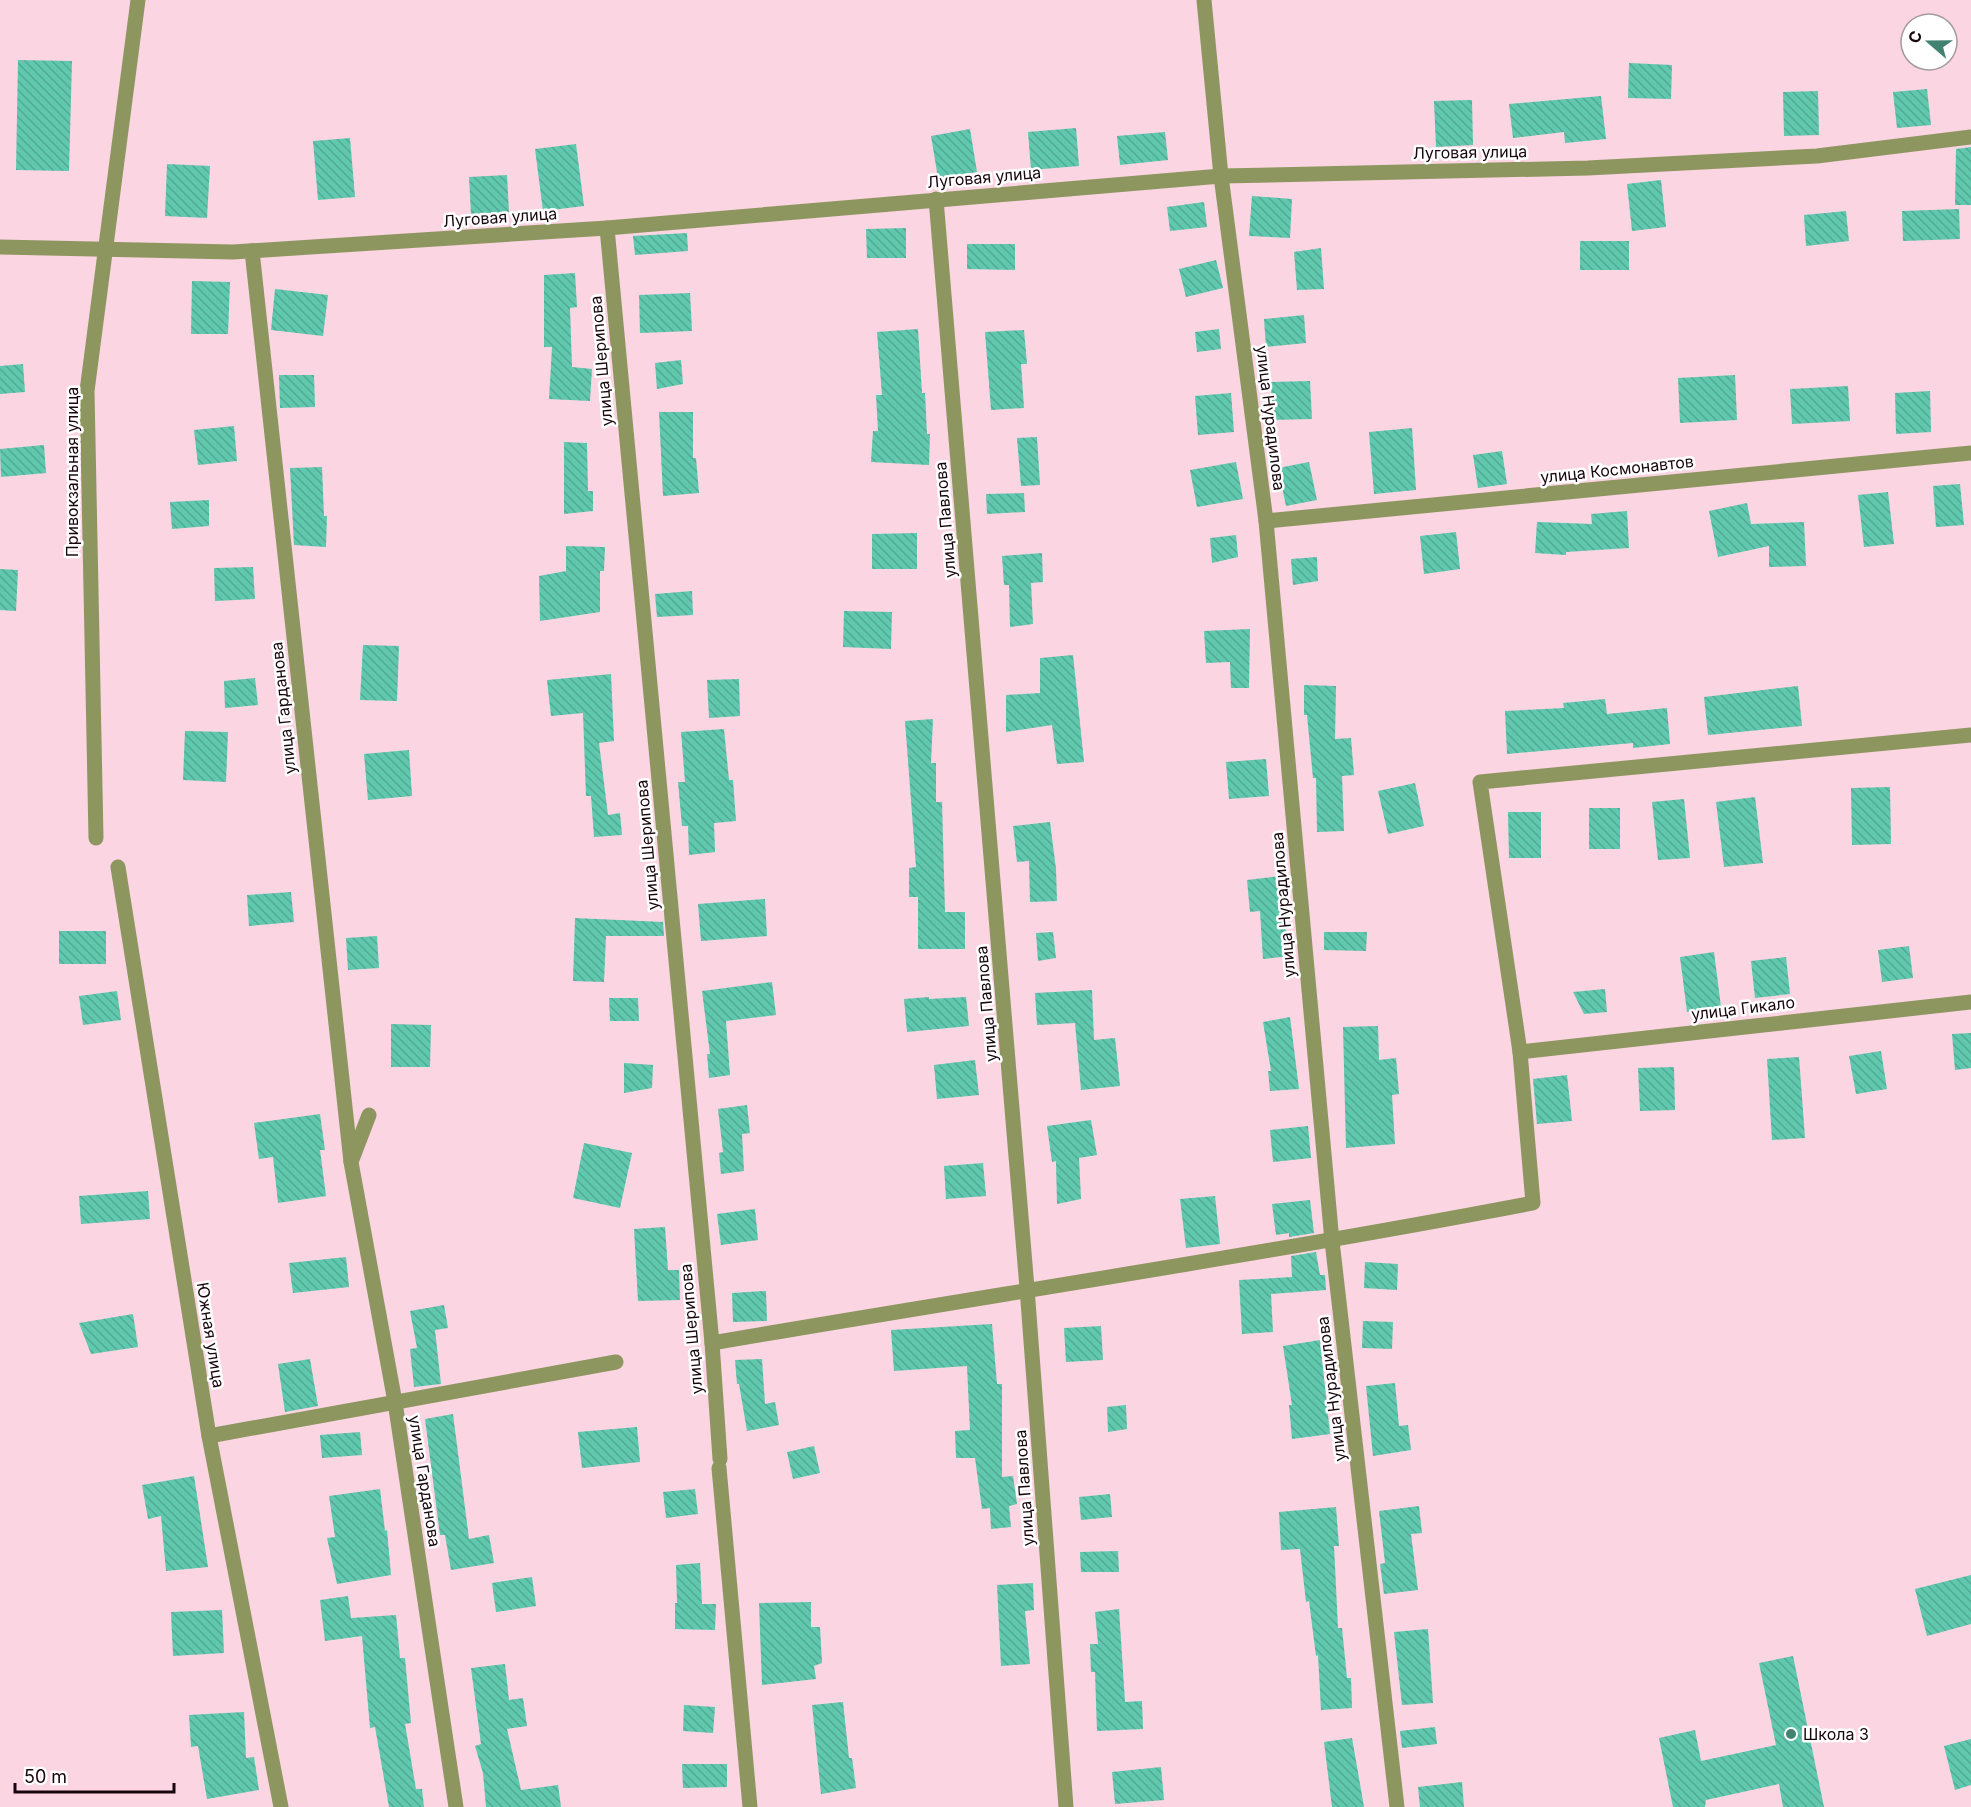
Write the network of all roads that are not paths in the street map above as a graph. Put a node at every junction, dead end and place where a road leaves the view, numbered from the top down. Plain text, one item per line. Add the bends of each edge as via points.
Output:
1 (138, 0) edge
2 (1204, 0) edge
3 (1971, 136) edge
4 (1221, 176) junction
5 (936, 199) junction
6 (607, 228) junction
7 (0, 247) edge
8 (107, 250) junction
9 (252, 251) junction
10 (1971, 453) edge
11 (1266, 521) junction
12 (1971, 735) edge
13 (96, 838) dead end
14 (118, 867) dead end
15 (1971, 1002) edge
16 (1520, 1052) junction
17 (369, 1114) dead end
18 (351, 1162) junction
19 (1332, 1241) junction
20 (1027, 1288) junction
21 (711, 1343) junction
22 (616, 1362) dead end
23 (395, 1402) junction
24 (209, 1436) junction
25 (281, 1807) edge
26 (456, 1807) edge
27 (750, 1807) edge
28 (1066, 1807) edge
29 (1397, 1807) edge

1 - 8 street, Привокзальная улица
2 - 4 street, улица Нурадилова
3 - 4 street, Луговая улица via 1817,156 1588,168
4 - 5 street, Луговая улица
4 - 11 street, улица Нурадилова
5 - 6 street, Луговая улица
5 - 20 street, улица Павлова
6 - 9 street, Луговая улица
6 - 21 street, улица Шерипова
7 - 8 street, Луговая улица
8 - 9 street, Луговая улица
8 - 13 street, Привокзальная улица via 87,391
9 - 18 street, улица Гарданова
10 - 11 street, улица Космонавтов
11 - 19 street, улица Нурадилова
12 - 16 street via 1480,782
14 - 24 street, Южная улица
15 - 16 street, улица Гикало
16 - 19 street via 1533,1203
17 - 18 street
18 - 23 street, улица Гарданова
19 - 20 street
19 - 29 street, улица Нурадилова
20 - 21 street
20 - 28 street, улица Павлова
21 - 27 street, улица Шерипова
22 - 23 street
23 - 24 street
23 - 26 street, улица Гарданова
24 - 25 street, Южная улица

